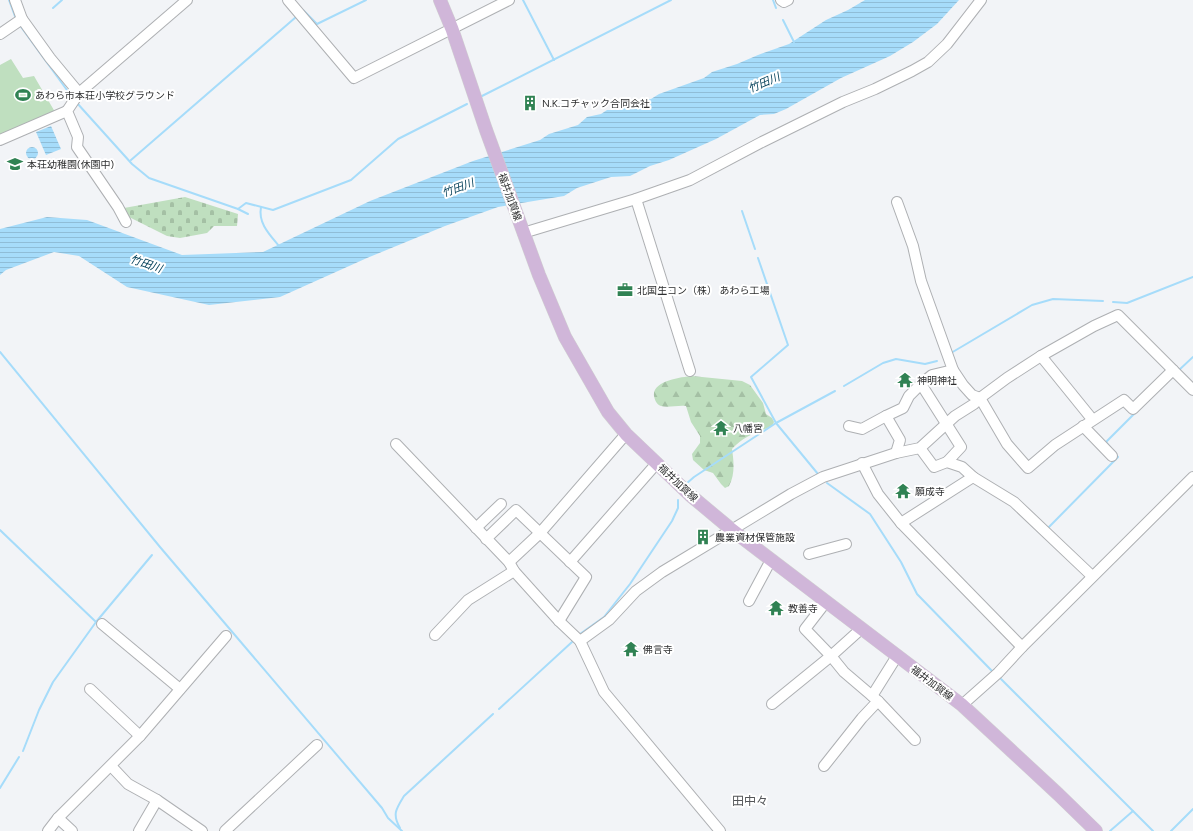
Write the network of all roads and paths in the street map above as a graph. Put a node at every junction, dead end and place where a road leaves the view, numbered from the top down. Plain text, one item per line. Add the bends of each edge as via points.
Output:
1 (15, 0) edge
2 (187, 0) edge
3 (288, 0) edge
4 (440, 0) edge
5 (509, 0) edge
6 (781, 0) edge
7 (788, 0) edge
8 (981, 0) edge
9 (22, 19) junction
10 (452, 29) junction
11 (0, 34) edge
12 (79, 94) junction
13 (67, 111) junction
14 (0, 140) edge
15 (636, 199) junction
16 (897, 202) dead end
17 (126, 222) dead end
18 (523, 232) junction
19 (1041, 356) junction
20 (690, 370) dead end
21 (953, 370) junction
22 (1173, 370) junction
23 (921, 384) junction
24 (1193, 390) edge
25 (980, 398) junction
26 (886, 416) junction
27 (1092, 419) junction
28 (946, 424) junction
29 (849, 426) dead end
30 (1083, 426) junction
31 (626, 434) junction
32 (396, 444) dead end
33 (920, 448) junction
34 (896, 453) junction
35 (1112, 456) dead end
36 (948, 462) junction
37 (657, 463) junction
38 (862, 463) junction
39 (973, 477) junction
40 (1193, 477) edge
41 (501, 504) dead end
42 (901, 523) junction
43 (476, 528) junction
44 (732, 530) junction
45 (540, 533) junction
46 (486, 539) junction
47 (846, 544) dead end
48 (809, 554) dead end
49 (771, 560) junction
50 (570, 562) junction
51 (511, 567) junction
52 (1092, 576) junction
53 (749, 601) dead end
54 (824, 601) junction
55 (559, 621) junction
56 (102, 624) dead end
57 (861, 629) junction
58 (436, 635) dead end
59 (226, 636) dead end
60 (580, 641) junction
61 (1022, 647) junction
62 (831, 656) junction
63 (897, 656) junction
64 (90, 689) dead end
65 (180, 689) junction
66 (875, 699) junction
67 (772, 704) dead end
68 (962, 705) junction
69 (140, 736) junction
70 (916, 740) dead end
71 (317, 745) dead end
72 (111, 766) junction
73 (824, 766) dead end
74 (157, 800) junction
75 (58, 818) junction
76 (48, 831) edge
77 (72, 831) edge
78 (139, 831) edge
79 (202, 831) edge
80 (225, 831) edge
81 (720, 831) edge
82 (1096, 831) edge

1 - 9 street
2 - 12 street
3 - 10 street via 354,78
4 - 10 main road, 福井加賀線
5 - 10 street
6 - 7 street
8 - 15 street via 947,44 928,62 912,72 836,105 690,180
9 - 11 street
9 - 12 street
10 - 18 main road, 福井加賀線
12 - 13 street
13 - 14 street
13 - 17 street via 78,138 77,147
15 - 18 street
15 - 20 street
16 - 21 street via 913,246 921,281
18 - 31 main road, 福井加賀線 via 565,337 608,412
19 - 22 street via 1118,315
19 - 25 street
19 - 27 street
21 - 23 street via 932,375
21 - 25 street via 972,395
22 - 24 street
22 - 27 street via 1133,409 1124,400
23 - 26 street via 909,396 903,408
23 - 28 street
25 - 28 street
25 - 30 street via 1007,444 1028,468 1055,444
26 - 29 street via 862,429
26 - 34 street via 900,440
27 - 30 street
28 - 33 street
28 - 36 street via 961,447
30 - 35 street
31 - 37 main road, 福井加賀線
31 - 45 street
32 - 43 street
33 - 34 street
33 - 36 street via 934,467
34 - 38 street
36 - 39 street via 962,467
37 - 44 main road, 福井加賀線
37 - 50 street
38 - 42 street via 878,494
38 - 44 street via 812,482
39 - 42 street
39 - 52 street via 1014,502
40 - 52 street
41 - 43 street
42 - 61 street
43 - 46 street
44 - 49 main road, 福井加賀線
44 - 60 street via 662,572 636,592 609,620
45 - 46 street via 516,510
45 - 50 street
45 - 51 street
46 - 51 street
47 - 48 street
49 - 53 street
49 - 54 main road, 福井加賀線
50 - 55 street via 586,577
51 - 55 street
51 - 58 street via 468,600
52 - 61 street
54 - 57 main road, 福井加賀線
54 - 62 street via 805,629
55 - 60 street
56 - 65 street
57 - 62 street
57 - 63 main road, 福井加賀線
59 - 65 street
60 - 81 street via 604,692
61 - 68 street via 998,673
62 - 66 street via 844,672
62 - 67 street
63 - 66 street
63 - 68 main road, 福井加賀線
64 - 69 street
65 - 69 street
66 - 70 street
66 - 73 street
68 - 82 main road, 福井加賀線
69 - 72 street
71 - 80 street
72 - 74 street via 128,784
72 - 75 street
74 - 78 street
74 - 79 street
75 - 76 street
75 - 77 street

